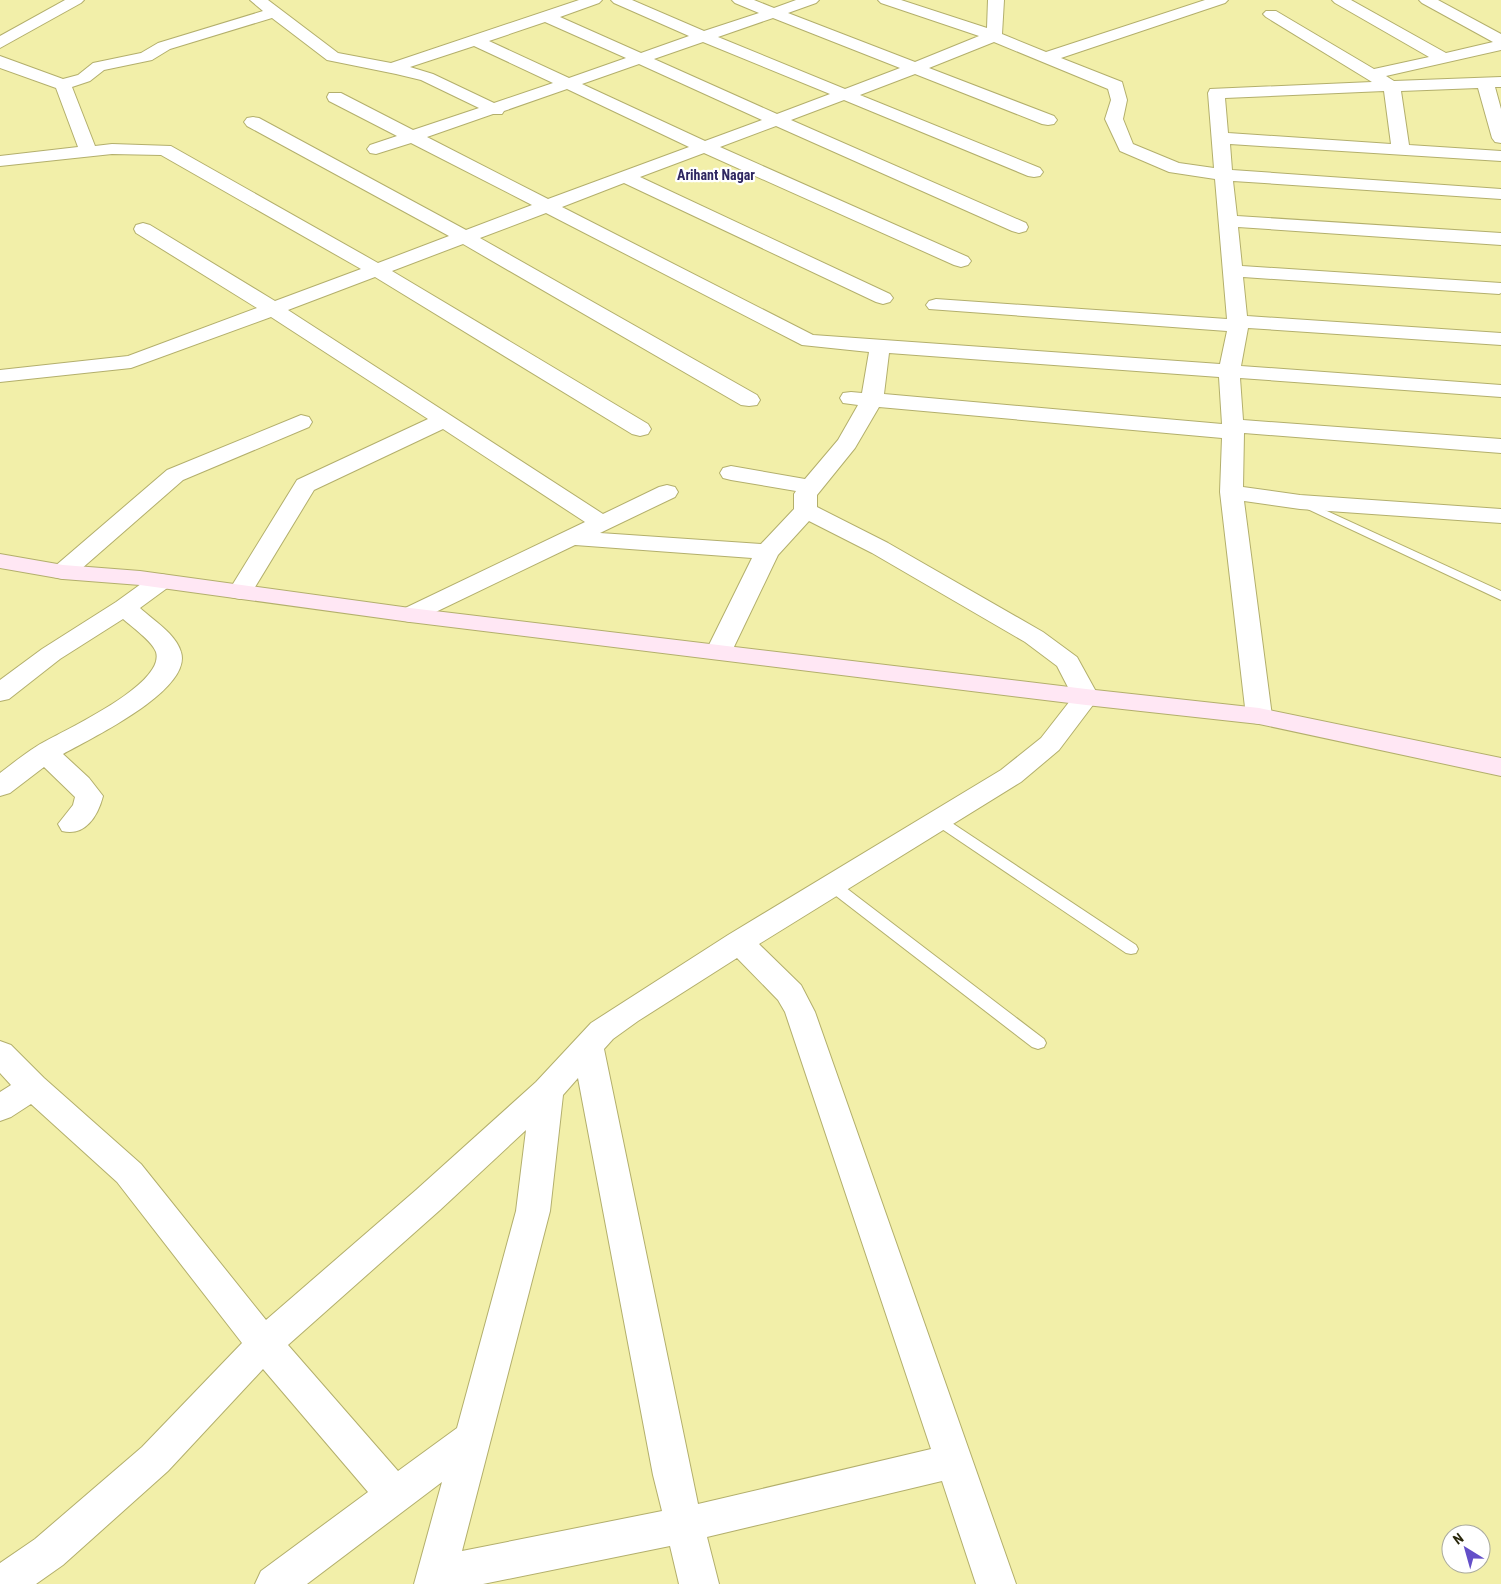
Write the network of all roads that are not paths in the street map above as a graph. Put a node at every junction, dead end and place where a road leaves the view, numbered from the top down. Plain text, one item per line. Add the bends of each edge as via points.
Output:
1 (76, 0) edge
2 (258, 0) edge
3 (594, 0) edge
4 (619, 0) edge
5 (740, 0) edge
6 (811, 0) edge
7 (886, 0) edge
8 (996, 0) edge
9 (1220, 0) edge
10 (1340, 0) edge
11 (1426, 0) edge
12 (276, 12) junction
13 (773, 13) junction
14 (1271, 14) dead end
15 (546, 16) junction
16 (994, 36) junction
17 (704, 37) junction
18 (475, 40) junction
19 (1501, 40) edge
20 (1, 41) edge
21 (1501, 45) edge
22 (1046, 57) junction
23 (1443, 58) junction
24 (640, 60) junction
25 (0, 61) edge
26 (392, 68) junction
27 (914, 68) junction
28 (1374, 74) junction
29 (1493, 83) edge
30 (568, 84) junction
31 (63, 85) junction
32 (1392, 87) junction
33 (845, 94) junction
34 (335, 98) dead end
35 (496, 110) junction
36 (776, 120) junction
37 (1048, 120) dead end
38 (254, 122) dead end
39 (413, 137) junction
40 (1220, 138) junction
41 (1501, 138) edge
42 (704, 147) junction
43 (376, 149) dead end
44 (1401, 150) junction
45 (90, 152) junction
46 (1501, 156) edge
47 (0, 161) edge
48 (1034, 172) dead end
49 (1224, 176) junction
50 (625, 177) junction
51 (1501, 194) edge
52 (548, 206) junction
53 (1228, 221) junction
54 (1019, 227) dead end
55 (143, 229) dead end
56 (465, 237) junction
57 (1501, 239) edge
58 (961, 261) dead end
59 (376, 270) junction
60 (1233, 271) junction
61 (1499, 288) dead end
62 (883, 298) dead end
63 (936, 305) dead end
64 (273, 309) junction
65 (1238, 324) junction
66 (1501, 339) edge
67 (880, 346) junction
68 (1229, 372) junction
69 (0, 376) edge
70 (1501, 391) edge
71 (861, 399) junction
72 (749, 400) dead end
73 (444, 420) junction
74 (301, 422) dead end
75 (640, 429) dead end
76 (1233, 429) junction
77 (1501, 446) edge
78 (731, 474) dead end
79 (812, 486) junction
80 (667, 492) dead end
81 (1231, 492) junction
82 (1300, 502) junction
83 (806, 510) junction
84 (1501, 516) edge
85 (602, 523) junction
86 (571, 538) junction
87 (767, 552) junction
88 (2, 564) edge
89 (63, 572) junction
90 (160, 581) junction
91 (240, 592) junction
92 (1501, 596) edge
93 (125, 607) junction
94 (410, 614) junction
95 (719, 651) junction
96 (0, 693) edge
97 (1086, 697) junction
98 (1259, 716) junction
99 (46, 752) junction
100 (1501, 767) edge
101 (0, 786) edge
102 (938, 820) junction
103 (72, 824) dead end
104 (832, 885) junction
105 (739, 942) junction
106 (1130, 949) dead end
107 (1038, 1043) dead end
108 (588, 1047) junction
109 (0, 1053) edge
110 (33, 1086) junction
111 (547, 1091) junction
112 (0, 1108) edge
113 (264, 1344) junction
114 (472, 1438) junction
115 (955, 1461) junction
116 (395, 1495) junction
117 (684, 1525) junction
118 (435, 1580) edge
119 (3, 1584) edge
120 (274, 1584) edge
121 (699, 1584) edge
122 (996, 1584) edge

1 - 20 street
2 - 12 street
3 - 15 street
4 - 17 street
5 - 13 street
6 - 13 street
7 - 16 street
8 - 16 street
9 - 22 street
10 - 23 street
11 - 19 street
12 - 26 street via 333,57
12 - 31 street via 164,46 146,57 99,66 84,78
13 - 17 street
13 - 27 street
14 - 28 street
15 - 18 street
15 - 24 street
16 - 22 street
16 - 27 street
17 - 24 street
17 - 33 street
18 - 26 street
18 - 30 street
21 - 23 street
22 - 49 street via 1116,86 1119,100 1114,118 1126,147 1175,168
23 - 28 street
24 - 30 street
24 - 36 street
25 - 31 street
26 - 35 street via 427,77
27 - 33 street
27 - 37 street
28 - 32 street
29 - 32 street
29 - 41 street
30 - 35 street
30 - 42 street
31 - 45 street
32 - 40 street via 1216,94
32 - 44 street
33 - 36 street
33 - 48 street
34 - 39 street
35 - 39 street
36 - 42 street
36 - 54 street
38 - 56 street
39 - 43 street
39 - 52 street
40 - 44 street
40 - 49 street
42 - 50 street
42 - 58 street
44 - 46 street
45 - 47 street
45 - 59 street via 165,150
49 - 51 street
49 - 53 street
50 - 52 street
50 - 62 street
52 - 56 street
52 - 67 street via 809,341
53 - 57 street
53 - 60 street
55 - 64 street
56 - 59 street
56 - 72 street
59 - 64 street
59 - 75 street
60 - 61 street
60 - 65 street
63 - 65 street
64 - 69 street via 131,362
64 - 73 street
65 - 66 street
65 - 68 street
67 - 68 street
67 - 71 street
68 - 70 street
68 - 76 street
71 - 76 street
71 - 79 street via 848,443
73 - 85 street
73 - 91 street via 305,485
74 - 89 street via 175,475
76 - 77 street
76 - 81 street
78 - 79 street
79 - 83 street via 805,494
80 - 85 street
81 - 82 street
81 - 98 street
82 - 84 street
82 - 92 lane
83 - 87 street
83 - 97 street via 880,548 1034,637 1068,662
85 - 86 street
86 - 87 street
86 - 94 street
87 - 95 street
88 - 89 street
89 - 90 street
90 - 91 street
90 - 93 street
91 - 94 street
93 - 96 street via 51,654
93 - 99 street via 162,641 169,653 166,672 150,690 125,708
94 - 95 street
95 - 97 street
97 - 98 street
97 - 102 street via 1050,744 1010,776
98 - 100 street
99 - 101 street
99 - 103 street via 89,796 86,808
102 - 104 street
102 - 106 lane
104 - 105 street
104 - 107 lane
105 - 108 street via 627,1013 602,1031
105 - 115 street via 790,993 800,1012 846,1155
108 - 111 street
108 - 117 street
109 - 110 street
110 - 112 street
110 - 113 street via 129,1173
111 - 113 street
111 - 114 street via 533,1211
113 - 116 street
113 - 119 street via 155,1459 49,1552
114 - 116 street
114 - 118 street
115 - 117 street
115 - 122 street
116 - 120 street
117 - 118 street
117 - 121 street

